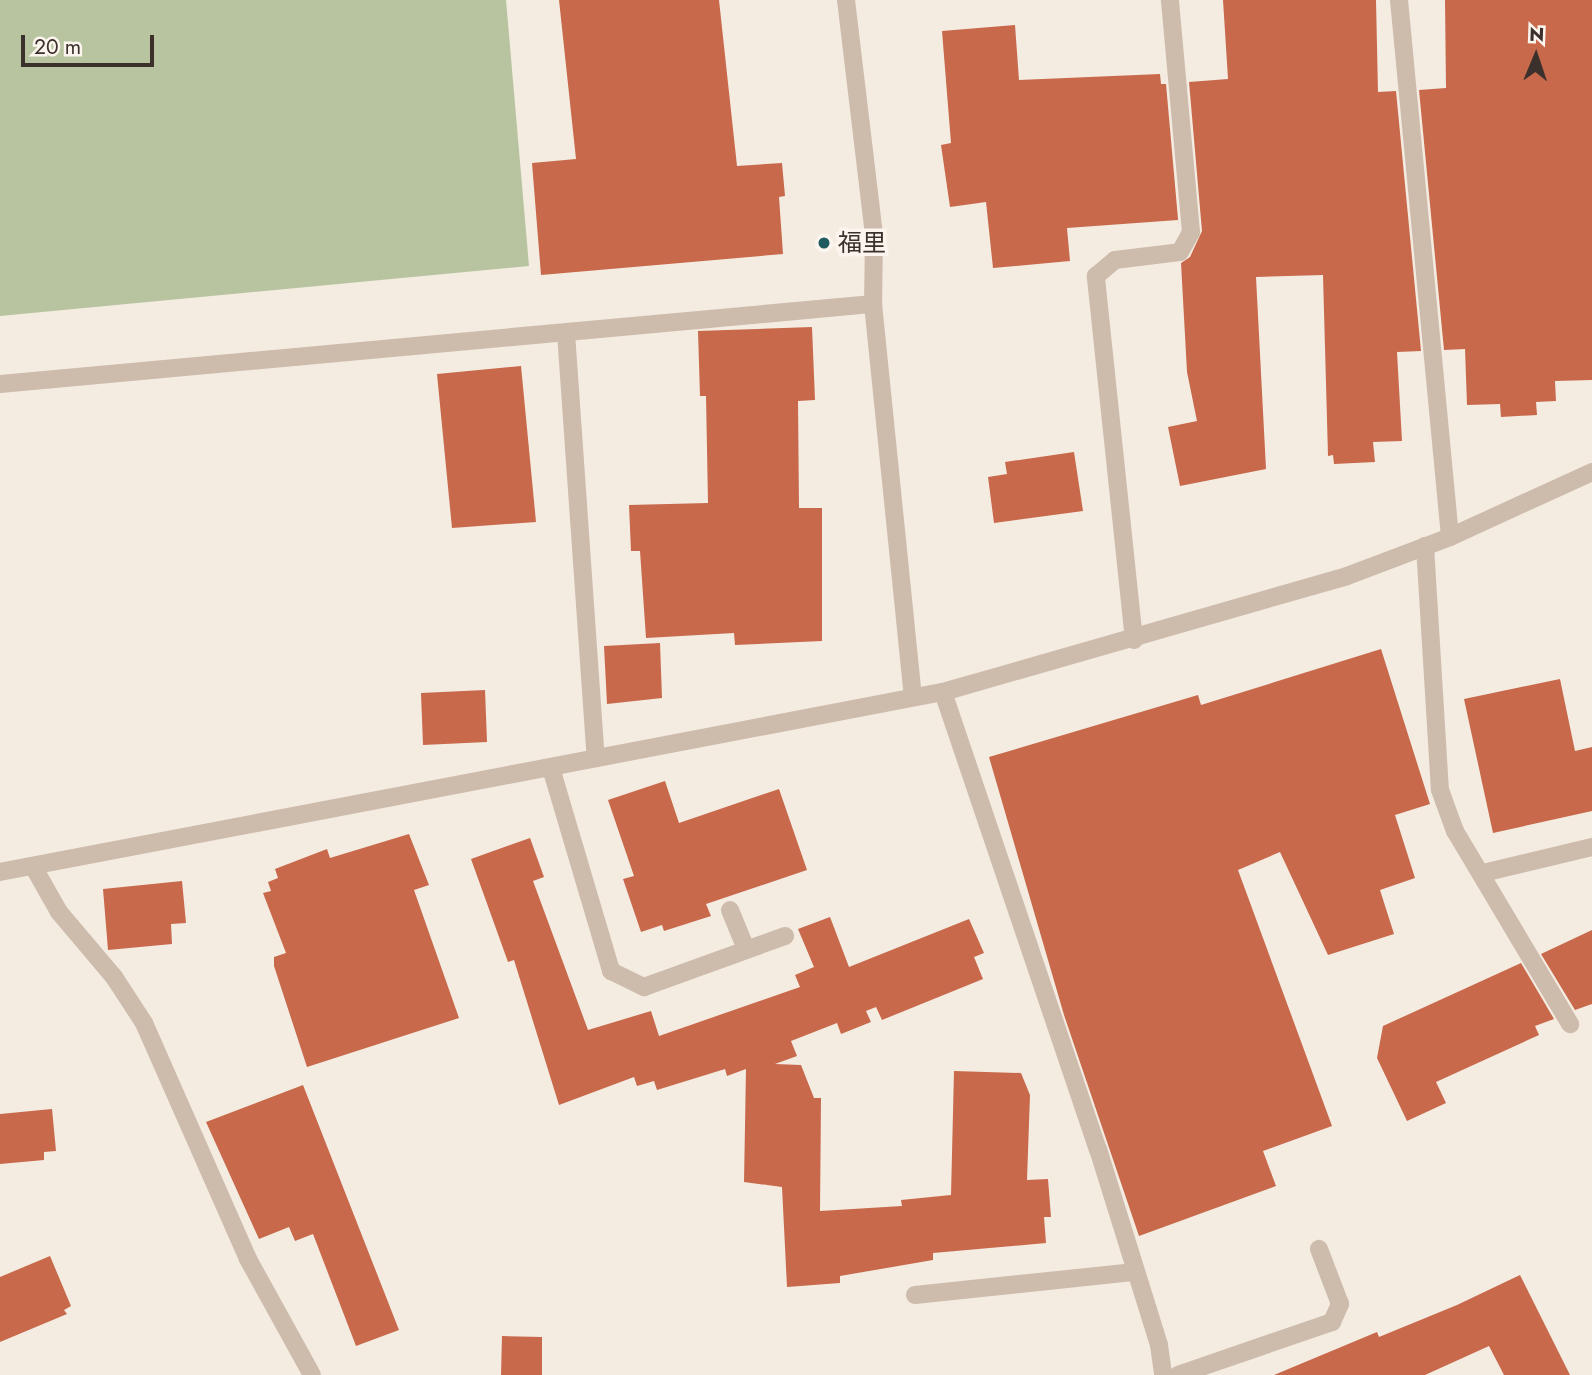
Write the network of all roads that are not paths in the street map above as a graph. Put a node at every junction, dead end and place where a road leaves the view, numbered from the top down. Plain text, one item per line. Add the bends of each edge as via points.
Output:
1 (846, 0) edge
2 (1170, 0) edge
3 (1399, 0) edge
4 (873, 304) junction
5 (566, 333) junction
6 (0, 384) edge
7 (1592, 472) edge
8 (1450, 537) junction
9 (1425, 546) junction
10 (1134, 640) junction
11 (943, 692) junction
12 (913, 697) junction
13 (596, 758) junction
14 (551, 768) junction
15 (1592, 847) edge
16 (33, 866) junction
17 (0, 872) edge
18 (1483, 873) junction
19 (730, 910) dead end
20 (785, 936) dead end
21 (746, 949) junction
22 (1570, 1024) dead end
23 (1319, 1249) dead end
24 (1135, 1272) junction
25 (915, 1295) dead end
26 (312, 1375) edge
27 (1163, 1375) edge
28 (1178, 1375) edge

1 - 4 street via 874,236
2 - 10 street via 1191,232 1180,252 1115,260 1096,276
3 - 8 street
4 - 5 street
4 - 12 street
5 - 6 street
5 - 13 street
7 - 8 street
8 - 9 street
9 - 10 street via 1347,576
9 - 18 street via 1440,790 1455,831
10 - 11 street
11 - 12 street
11 - 24 street via 1098,1149
12 - 13 street
13 - 14 street
14 - 16 street
14 - 21 street via 611,971 644,987
15 - 18 street
16 - 17 street
16 - 26 street via 59,912 114,977 144,1023 247,1259
18 - 22 street
19 - 21 street
20 - 21 street
23 - 28 street via 1340,1304 1332,1322
24 - 25 street
24 - 27 street via 1159,1345

